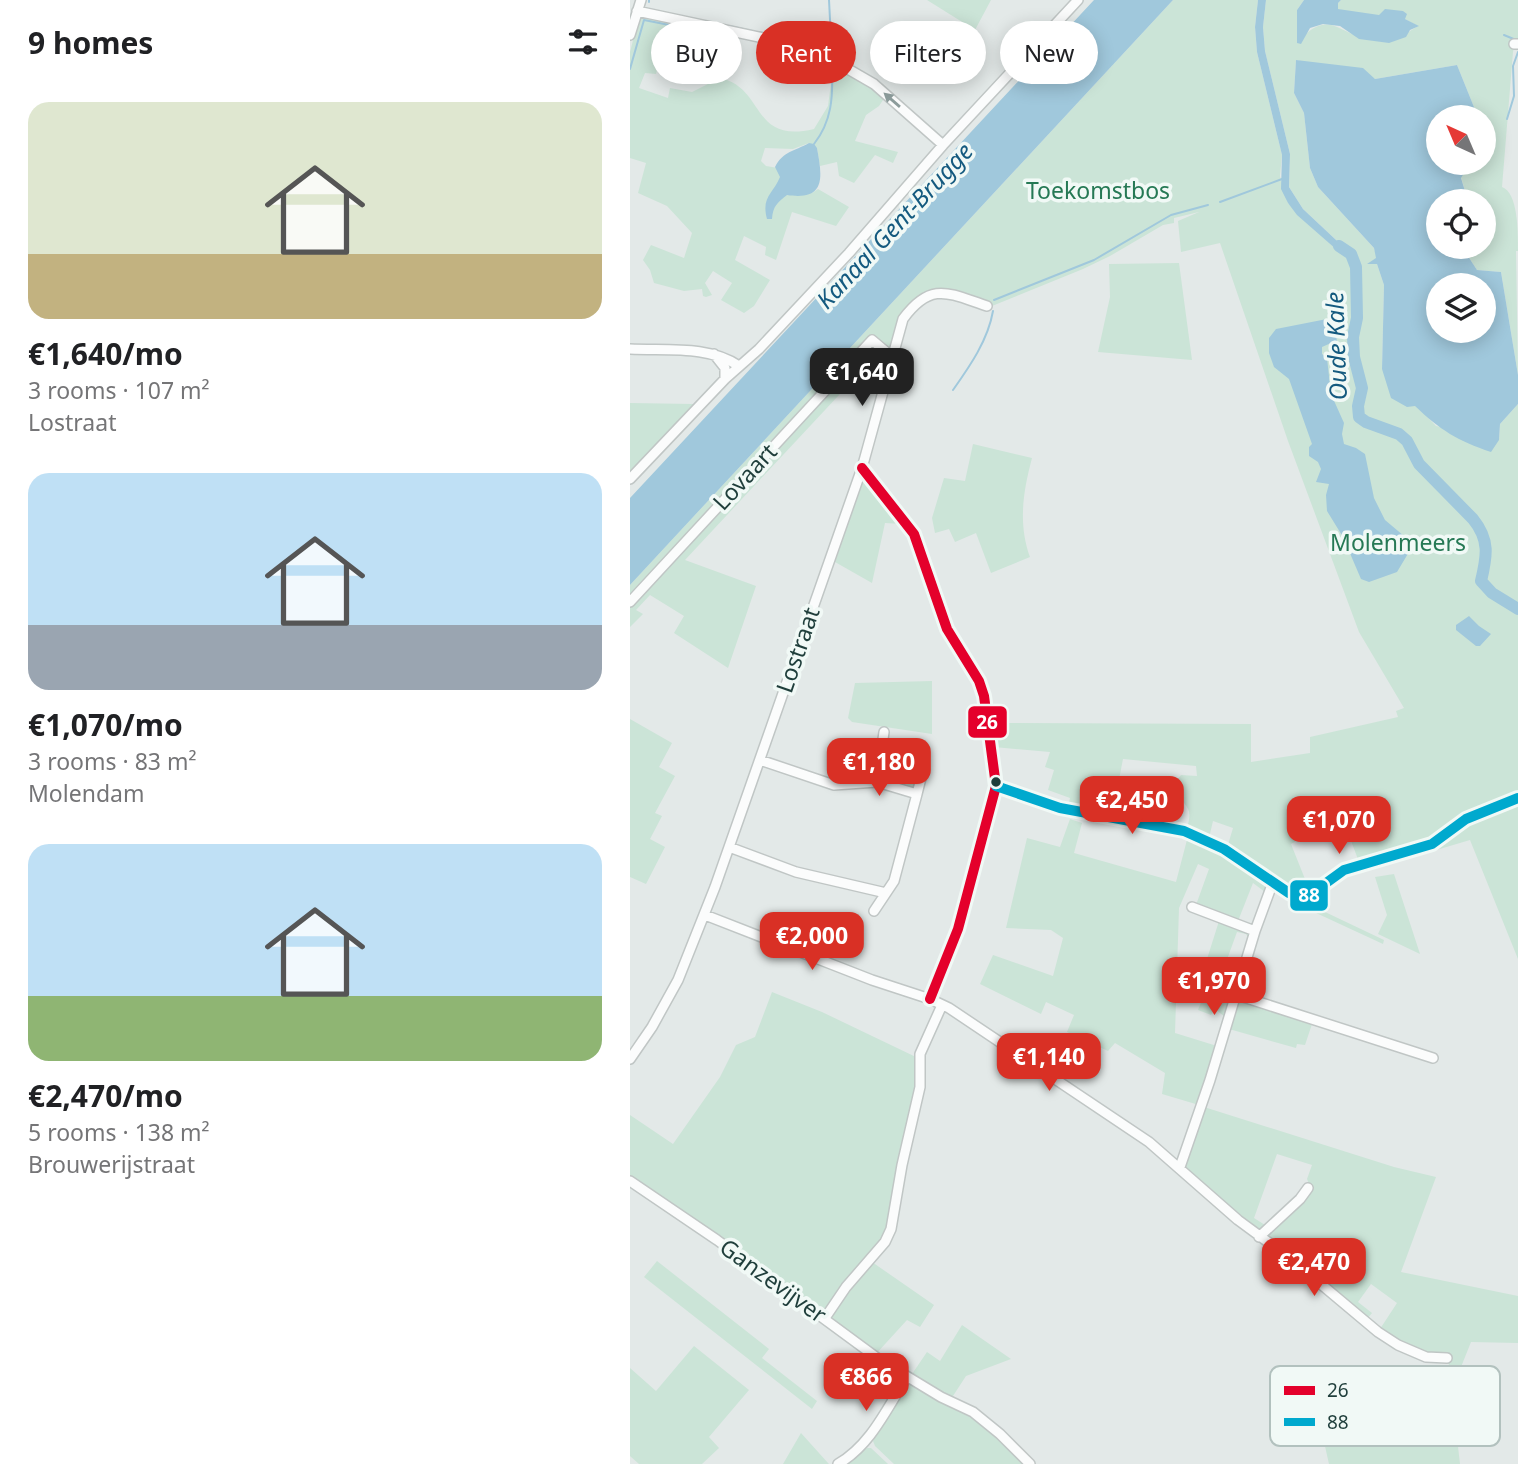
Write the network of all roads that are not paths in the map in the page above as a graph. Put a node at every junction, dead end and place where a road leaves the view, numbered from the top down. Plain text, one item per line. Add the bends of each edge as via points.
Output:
1 (641, 0) edge
2 (1078, 0) edge
3 (637, 11) junction
4 (630, 35) edge
5 (943, 145) junction
6 (987, 306) dead end
7 (630, 349) edge
8 (714, 354) junction
9 (891, 356) junction
10 (739, 366) junction
11 (725, 379) junction
12 (862, 468) junction
13 (630, 479) edge
14 (630, 602) edge
15 (884, 732) dead end
16 (760, 760) junction
17 (880, 764) junction
18 (877, 782) junction
19 (996, 786) junction
20 (917, 794) junction
21 (1518, 798) edge
22 (729, 847) junction
23 (1273, 882) junction
24 (886, 893) junction
25 (1192, 907) dead end
26 (874, 911) dead end
27 (705, 915) junction
28 (1255, 931) junction
29 (1237, 995) junction
30 (930, 999) junction
31 (942, 1004) junction
32 (1433, 1058) dead end
33 (630, 1059) edge
34 (1180, 1167) junction
35 (630, 1181) edge
36 (1308, 1188) dead end
37 (1259, 1237) junction
38 (825, 1318) junction
39 (1447, 1358) dead end
40 (907, 1377) junction
41 (838, 1464) edge
42 (1030, 1464) edge

1 - 3 street
2 - 5 street
3 - 4 street
5 -> 3 street via 874,84 848,69 777,41
5 - 10 street via 849,253
6 - 9 street, Lostraat via 946,292 931,294 903,319
7 - 8 street
8 - 10 street
8 - 11 street via 725,368
9 - 12 street, Lostraat
9 - 14 street, Lovaart via 872,341
10 - 11 street
11 - 13 street
12 - 16 street, Lostraat
12 - 19 street via 914,534 947,629 979,681
15 - 17 street
16 - 18 street via 840,786
16 - 22 street, Lostraat
17 - 18 street
17 - 20 street via 920,772
18 - 20 street
19 - 23 street via 1060,808 1184,831 1224,849
19 - 30 street via 958,929
20 - 24 street via 894,881
21 - 23 street via 1466,819 1432,844 1344,870 1304,899
22 - 24 street via 796,872
22 - 27 street, Lostraat
23 - 28 street
24 - 26 street
25 - 28 street
27 - 30 street
27 - 33 street, Lostraat via 668,1000
28 - 29 street
29 - 32 street
29 - 34 street
30 - 31 street
31 - 34 street
31 - 38 street via 920,1054 920,1087 891,1229
34 - 37 street
35 - 38 street, Ganzevijver
36 - 37 street
37 - 39 street via 1398,1345 1426,1357
38 - 40 street, Ganzevijver
40 - 41 street via 867,1440
40 - 42 street, Ganzevijver via 973,1412

